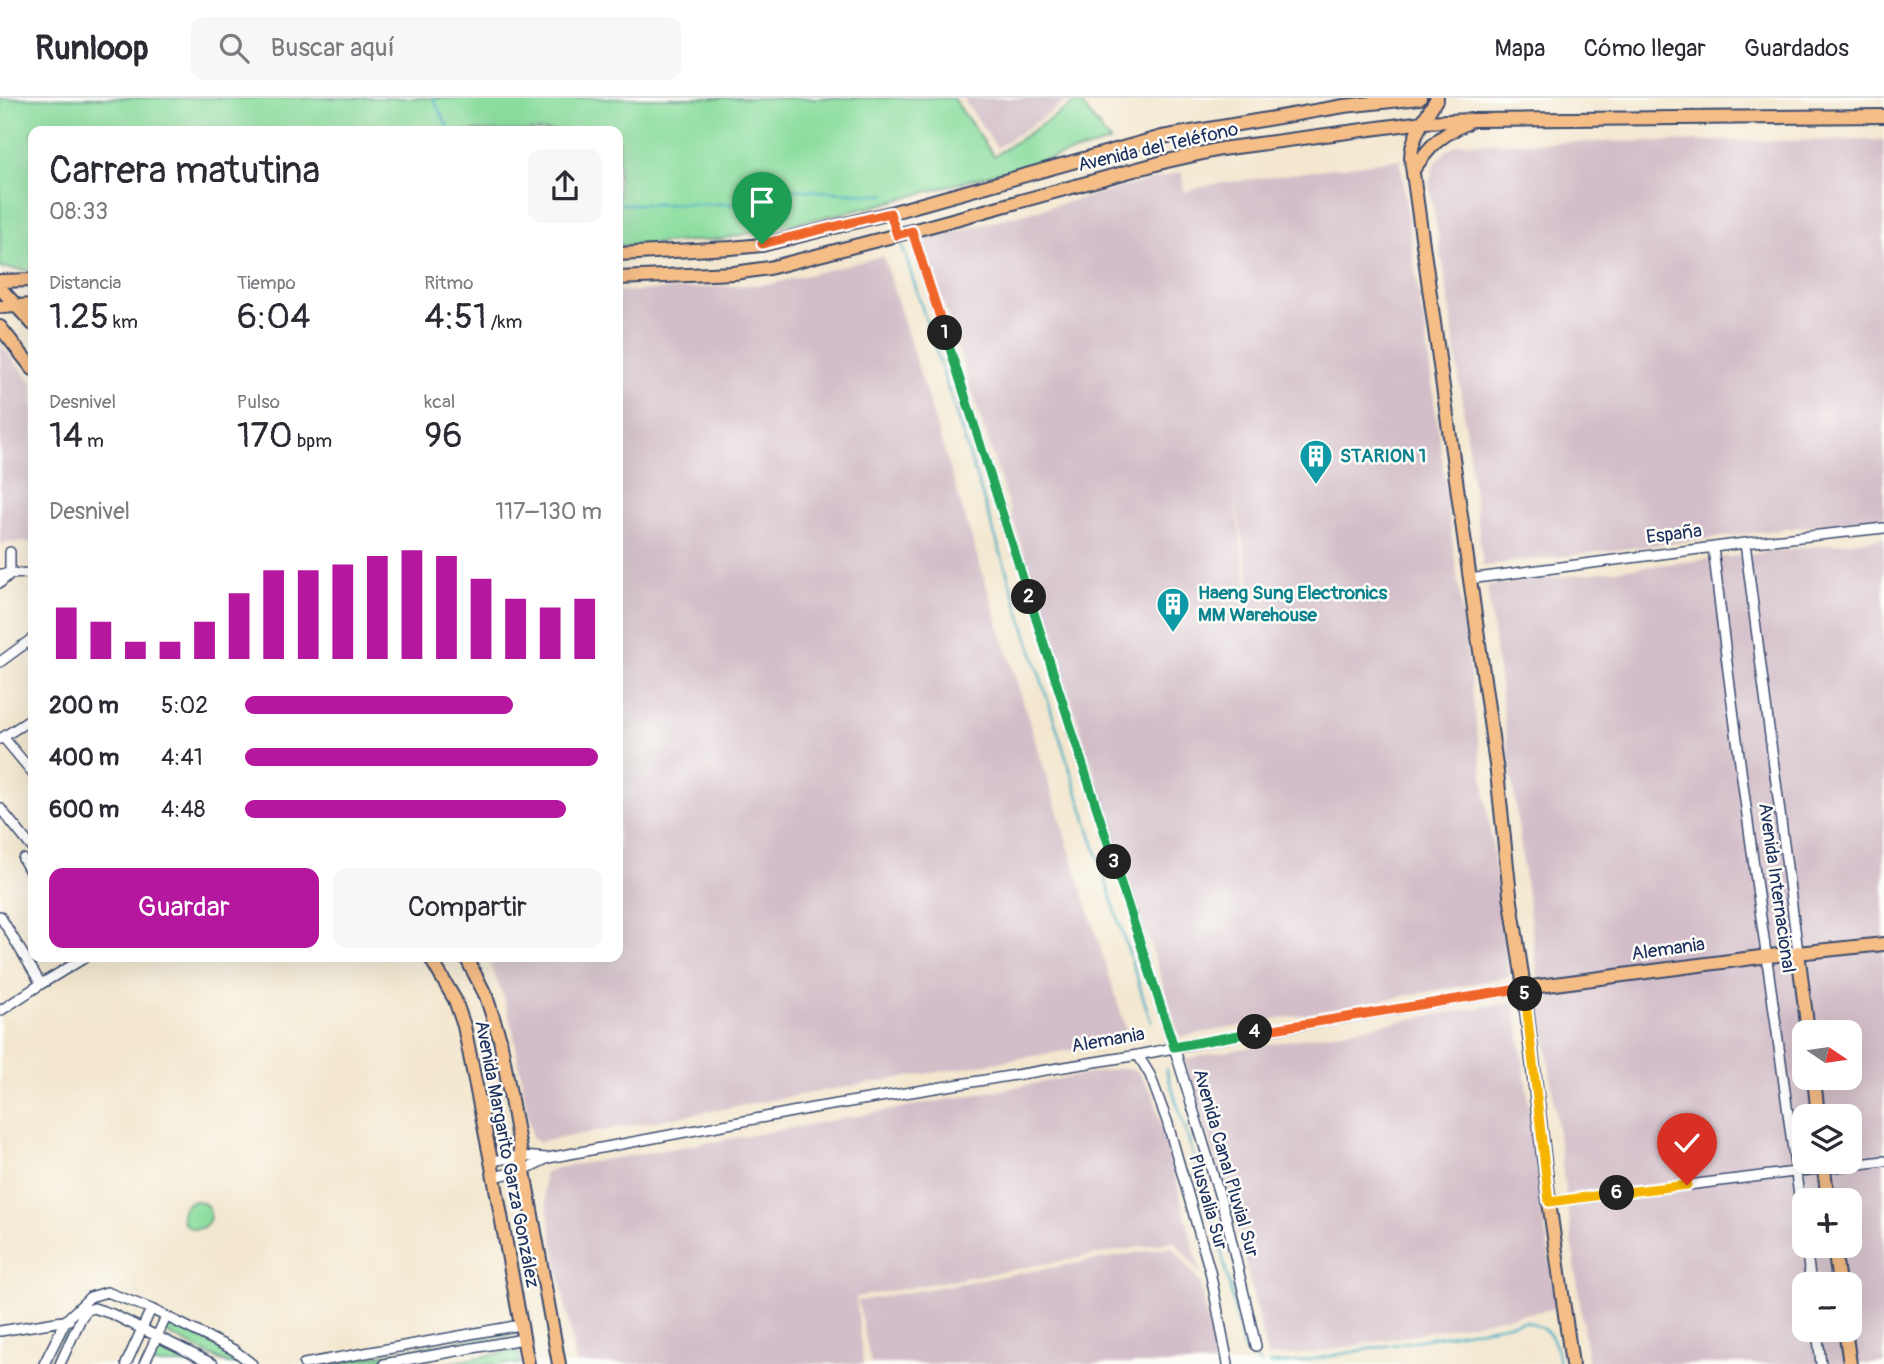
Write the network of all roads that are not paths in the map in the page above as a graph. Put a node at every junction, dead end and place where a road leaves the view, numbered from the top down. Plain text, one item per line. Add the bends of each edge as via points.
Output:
1 (1420, 98) edge
2 (1437, 98) edge
3 (1884, 116) edge
4 (1472, 120) junction
5 (1423, 122) junction
6 (1413, 170) junction
7 (890, 213) junction
8 (912, 231) junction
9 (897, 235) junction
10 (623, 254) edge
11 (623, 278) edge
12 (28, 280) edge
13 (0, 281) edge
14 (0, 289) edge
15 (17, 306) junction
16 (28, 306) edge
17 (0, 307) edge
18 (28, 318) edge
19 (0, 327) edge
20 (28, 363) edge
21 (1884, 528) edge
22 (1745, 543) junction
23 (1713, 547) junction
24 (10, 552) dead end
25 (28, 573) edge
26 (5, 574) edge
27 (1469, 579) junction
28 (0, 583) edge
29 (28, 642) edge
30 (0, 662) edge
31 (28, 721) edge
32 (2, 738) edge
33 (28, 768) edge
34 (0, 808) edge
35 (28, 843) edge
36 (23, 859) dead end
37 (28, 868) edge
38 (0, 916) edge
39 (1884, 944) edge
40 (1798, 952) junction
41 (1768, 956) junction
42 (75, 962) edge
43 (433, 962) edge
44 (469, 962) edge
45 (41, 984) junction
46 (1524, 988) junction
47 (0, 1011) edge
48 (1806, 1020) edge
49 (1174, 1047) junction
50 (1139, 1055) junction
51 (1792, 1140) edge
52 (522, 1156) junction
53 (548, 1158) junction
54 (491, 1161) junction
55 (1884, 1161) edge
56 (1862, 1162) edge
57 (524, 1170) junction
58 (1792, 1172) edge
59 (494, 1177) junction
60 (1549, 1202) junction
61 (151, 1309) junction
62 (166, 1317) junction
63 (81, 1318) junction
64 (66, 1320) junction
65 (520, 1325) junction
66 (142, 1328) junction
67 (0, 1331) edge
68 (157, 1335) junction
69 (523, 1339) junction
70 (1818, 1342) edge
71 (1847, 1342) edge
72 (1256, 1346) dead end
73 (44, 1364) edge
74 (60, 1364) edge
75 (127, 1364) edge
76 (144, 1364) edge
77 (213, 1364) edge
78 (251, 1364) edge
79 (304, 1364) edge
80 (384, 1364) edge
81 (528, 1364) edge
82 (559, 1364) edge
83 (1228, 1364) edge
84 (1573, 1364) edge
85 (1819, 1364) edge
86 (1850, 1364) edge

1 - 7 main road, Avenida del Teléfono via 1162,137
2 - 5 main road
3 - 4 main road, Avenida del Teléfono
4 - 5 main road, Avenida del Teléfono
4 - 6 main road via 1430,146
5 - 6 main road via 1411,148
5 - 8 main road, Avenida del Teléfono via 1222,149
6 - 27 main road
7 - 9 main road
7 - 10 main road, Avenida del Teléfono via 762,244
8 - 9 main road, Avenida del Teléfono
8 - 49 street, Avenida Canal Pluvial Sur
9 - 11 main road, Avenida del Teléfono via 769,268
12 - 13 main road
14 - 15 main road
15 - 16 main road
15 - 17 main road
15 - 18 main road
19 - 20 main road
21 - 22 street, España
22 - 23 street, España
22 - 40 street, Avenida Internacional
23 - 27 street, España
23 - 41 street, Avenida Internacional
24 - 26 street
25 - 26 street
26 - 28 street
27 - 46 main road
29 - 30 street
31 - 32 street
32 - 33 street
34 - 35 street
36 - 37 street
38 - 45 street
39 - 40 main road, Alemania
40 - 41 main road, Alemania
40 - 48 main road, Avenida Internacional
41 - 46 main road, Alemania
41 - 51 street, Avenida Internacional
42 - 45 street
43 - 54 main road, Avenida Margarito Garza González via 464,1026
44 - 52 main road, Avenida Margarito Garza González via 500,1039
45 - 47 street
46 - 49 street, Alemania
46 - 60 main road
49 - 50 street, Alemania
49 - 72 street, Avenida Canal Pluvial Sur via 1226,1217
50 - 53 street, Alemania via 813,1108
50 - 83 street, Plusvalia Sur via 1167,1121 1210,1271
52 - 53 street, Alemania
52 - 54 street, Alemania
52 - 57 main road, Avenida Margarito Garza González
53 - 57 street, Alemania
54 - 59 main road, Avenida Margarito Garza González
55 - 56 street
57 - 59 street, Alemania
57 - 82 main road, Avenida Margarito Garza González
58 - 60 street
59 - 65 main road, Avenida Margarito Garza González
60 - 84 main road
61 - 62 street
61 - 64 street via 107,1292 83,1303
61 - 66 street
62 - 68 street
62 - 78 street via 234,1350
63 - 64 street
63 - 66 street via 90,1309 99,1309
63 - 74 street
64 - 67 street
64 - 73 street
65 - 69 main road, Avenida Margarito Garza González
65 - 79 street
66 - 68 street
66 - 75 street
68 - 76 street
68 - 77 street
69 - 80 street
69 - 81 main road, Avenida Margarito Garza González
70 - 85 street
71 - 86 main road

